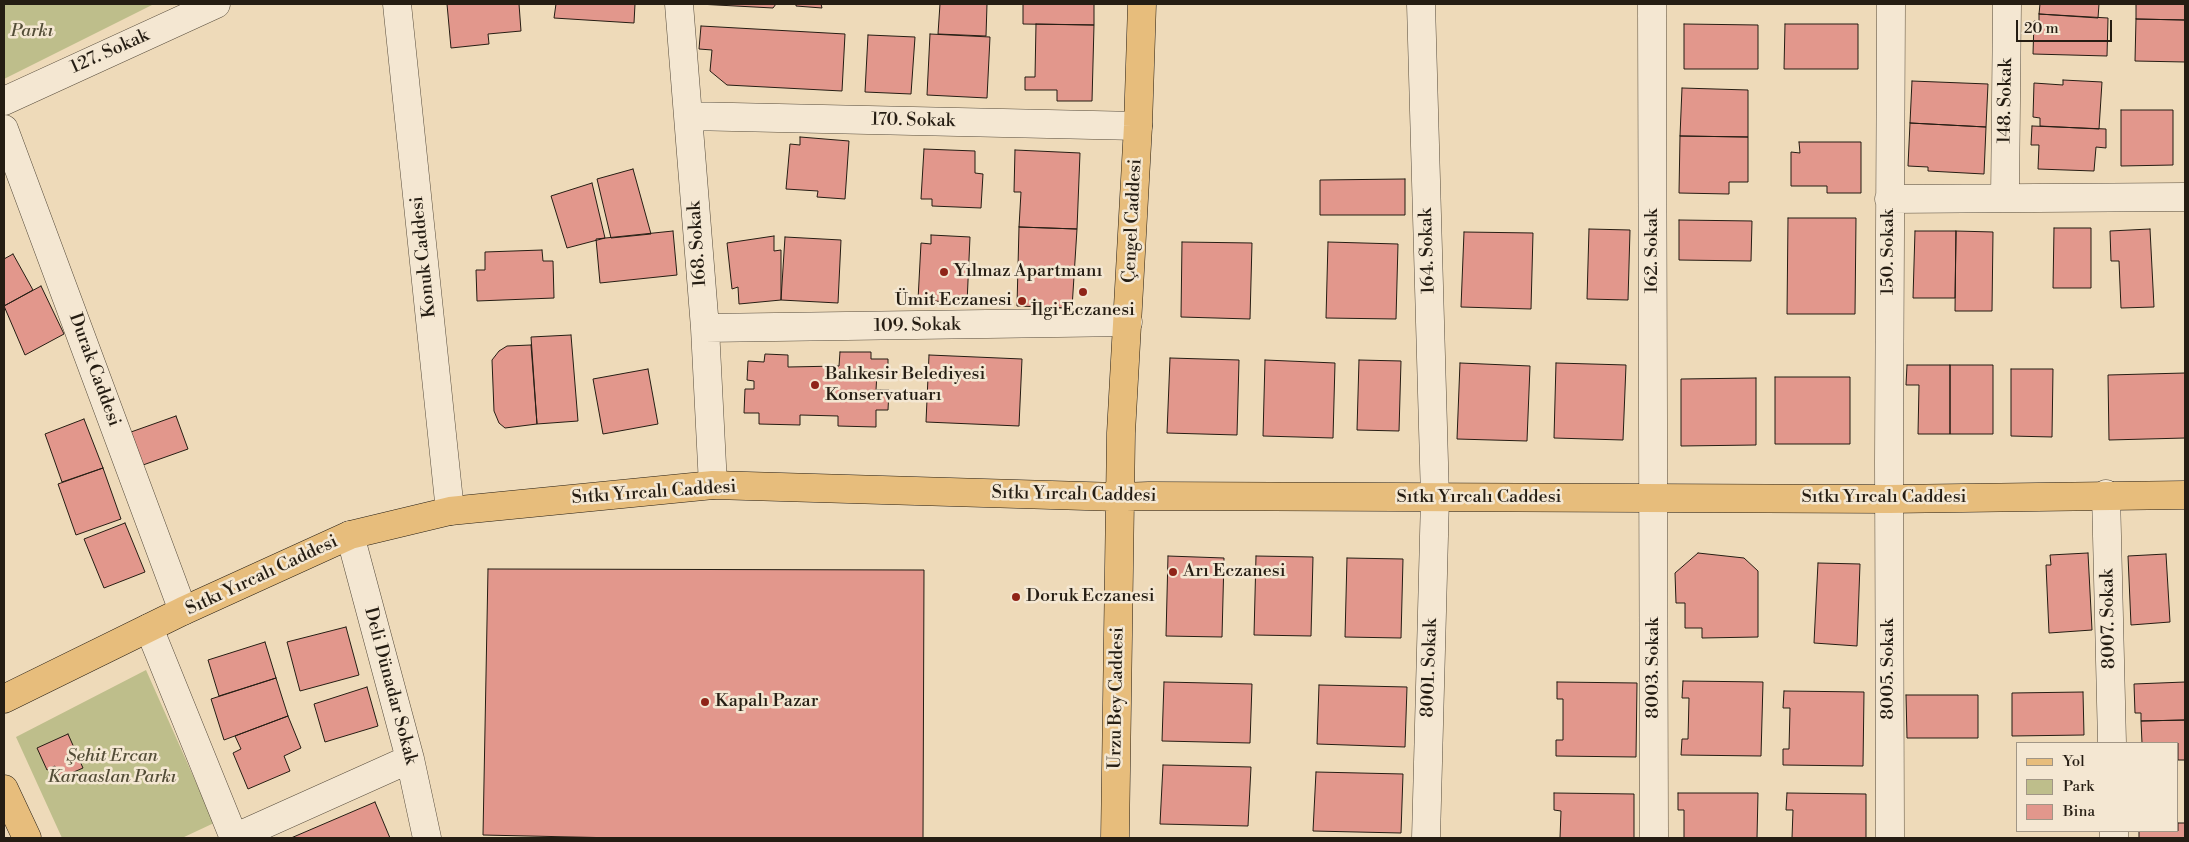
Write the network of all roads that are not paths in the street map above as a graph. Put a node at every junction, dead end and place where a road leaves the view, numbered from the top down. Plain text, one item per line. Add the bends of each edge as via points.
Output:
1 (216, 4) edge
2 (397, 4) edge
3 (679, 4) edge
4 (1142, 4) edge
5 (1420, 4) edge
6 (1652, 4) edge
7 (1891, 4) edge
8 (2007, 4) edge
9 (4, 101) edge
10 (688, 116) junction
11 (1138, 126) junction
12 (4, 129) edge
13 (2185, 197) edge
14 (2005, 198) junction
15 (1889, 199) junction
16 (1128, 322) junction
17 (705, 328) junction
18 (713, 486) junction
19 (2106, 494) junction
20 (2185, 495) edge
21 (1120, 497) junction
22 (1435, 498) junction
23 (1654, 498) junction
24 (1889, 499) junction
25 (450, 511) junction
26 (350, 535) junction
27 (183, 611) junction
28 (149, 628) junction
29 (4, 700) edge
30 (2112, 742) edge
31 (410, 759) junction
32 (4, 789) edge
33 (27, 838) edge
34 (234, 838) edge
35 (427, 838) edge
36 (1115, 838) edge
37 (1426, 838) edge
38 (1654, 838) edge
39 (1890, 838) edge

1 - 9 street, 127. Sokak
2 - 25 street, Konuk Caddesi
3 - 10 street, 168. Sokak
4 - 11 main road, Çengel Caddesi
5 - 22 street, 164. Sokak
6 - 23 street, 162. Sokak
7 - 15 street, 150. Sokak
8 - 14 street, 148. Sokak
10 - 11 street, 170. Sokak
10 - 17 street, 168. Sokak
11 - 16 main road, Çengel Caddesi
12 - 27 street, Durak Caddesi
13 - 14 street
14 - 15 street
15 - 24 street, 150. Sokak
16 - 17 street, 109. Sokak
16 - 21 main road, Çengel Caddesi via 1120,433
17 - 18 street, 168. Sokak
18 - 21 main road, Sıtkı Yırcalı Caddesi
18 - 25 main road, Sıtkı Yırcalı Caddesi
19 - 20 main road, Sıtkı Yırcalı Caddesi
19 - 24 main road, Sıtkı Yırcalı Caddesi
19 - 30 street, 8007. Sokak
21 - 22 main road, Sıtkı Yırcalı Caddesi
21 - 36 main road, Urzu Bey Caddesi
22 - 23 main road, Sıtkı Yırcalı Caddesi
22 - 37 street, 8001. Sokak
23 - 24 main road, Sıtkı Yırcalı Caddesi
23 - 38 street, 8003. Sokak
24 - 39 street, 8005. Sokak
25 - 26 main road, Sıtkı Yırcalı Caddesi
26 - 27 main road, Sıtkı Yırcalı Caddesi
26 - 31 street, Deli Dünadar Sokak
27 - 28 main road, Sıtkı Yırcalı Caddesi
28 - 29 main road, Sıtkı Yırcalı Caddesi
28 - 34 street
31 - 34 street
31 - 35 street, Deli Dünadar Sokak
32 - 33 main road

